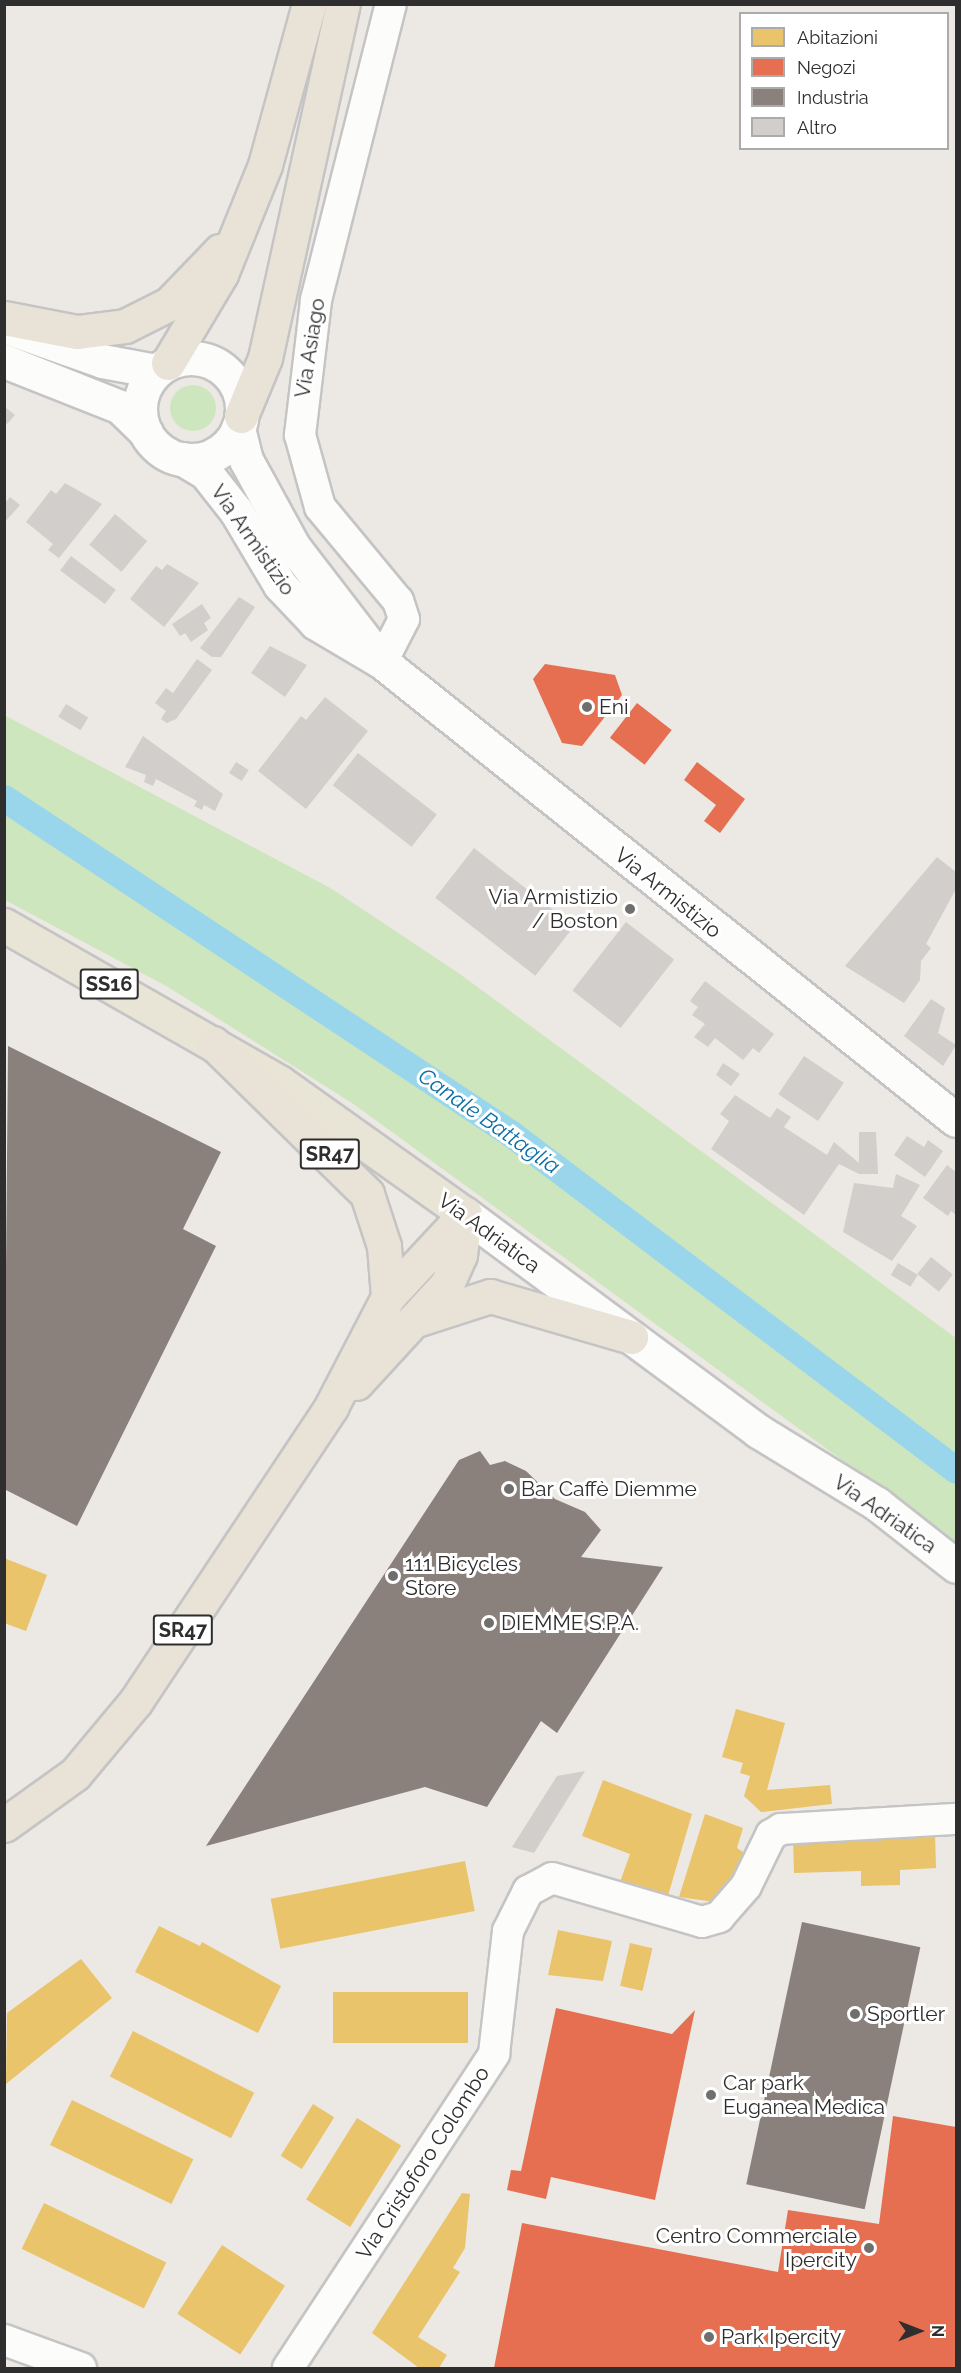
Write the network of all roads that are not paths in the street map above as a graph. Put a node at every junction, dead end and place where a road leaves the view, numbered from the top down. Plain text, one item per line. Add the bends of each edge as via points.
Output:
1 (309, 4) edge
2 (343, 4) edge
3 (391, 4) edge
4 (237, 233) junction
5 (4, 318) edge
6 (4, 326) edge
7 (4, 361) edge
8 (162, 367) junction
9 (239, 422) junction
10 (146, 432) junction
11 (183, 459) junction
12 (382, 662) junction
13 (4, 925) edge
14 (213, 1043) junction
15 (957, 1120) edge
16 (465, 1214) junction
17 (388, 1297) junction
18 (418, 1319) junction
19 (631, 1337) junction
20 (331, 1407) junction
21 (957, 1566) edge
22 (957, 1819) edge
23 (4, 1826) edge
24 (4, 2340) edge
25 (81, 2368) edge
26 (288, 2368) edge

1 - 4 highway via 288,93
2 - 9 highway via 265,358
3 - 12 street, Via Asiago via 316,300 300,435 320,507 398,601 404,619
4 - 5 highway via 169,304 124,326 77,332
4 - 8 highway via 221,274
6 - 8 street, Via Armistizio via 102,361
7 - 10 street, Via Armistizio via 120,407
8 - 9 street, Via Armistizio via 195,358 221,367 238,389
8 - 10 street via 141,399
9 - 11 street, Via Armistizio via 220,450
9 - 12 street, Via Armistizio via 246,460 293,546
10 - 11 street, Via Armistizio via 155,445
11 - 12 street, Via Armistizio via 206,473 236,511 280,585 316,623
12 - 15 street, Via Armistizio
13 - 14 main road, Via Adriatica / SS16
14 - 16 main road, Via Adriatica / SS16 via 279,1082
14 - 17 highway, SR47 via 367,1194 384,1246
16 - 17 highway, SR47
16 - 18 highway, SR47 via 460,1255 447,1284
16 - 19 street, Via Adriatica
17 - 20 highway, SR47
18 - 19 highway, SR47 via 490,1296
18 - 20 highway, SR47
19 - 21 street, Via Adriatica via 758,1431 877,1504
20 - 23 highway, SR47 via 136,1701 75,1774
22 - 26 street, Via Cristoforo Colombo via 781,1829 771,1835 747,1886 719,1917 702,1923 552,1878 528,1890 508,1931 494,2054
24 - 25 street

